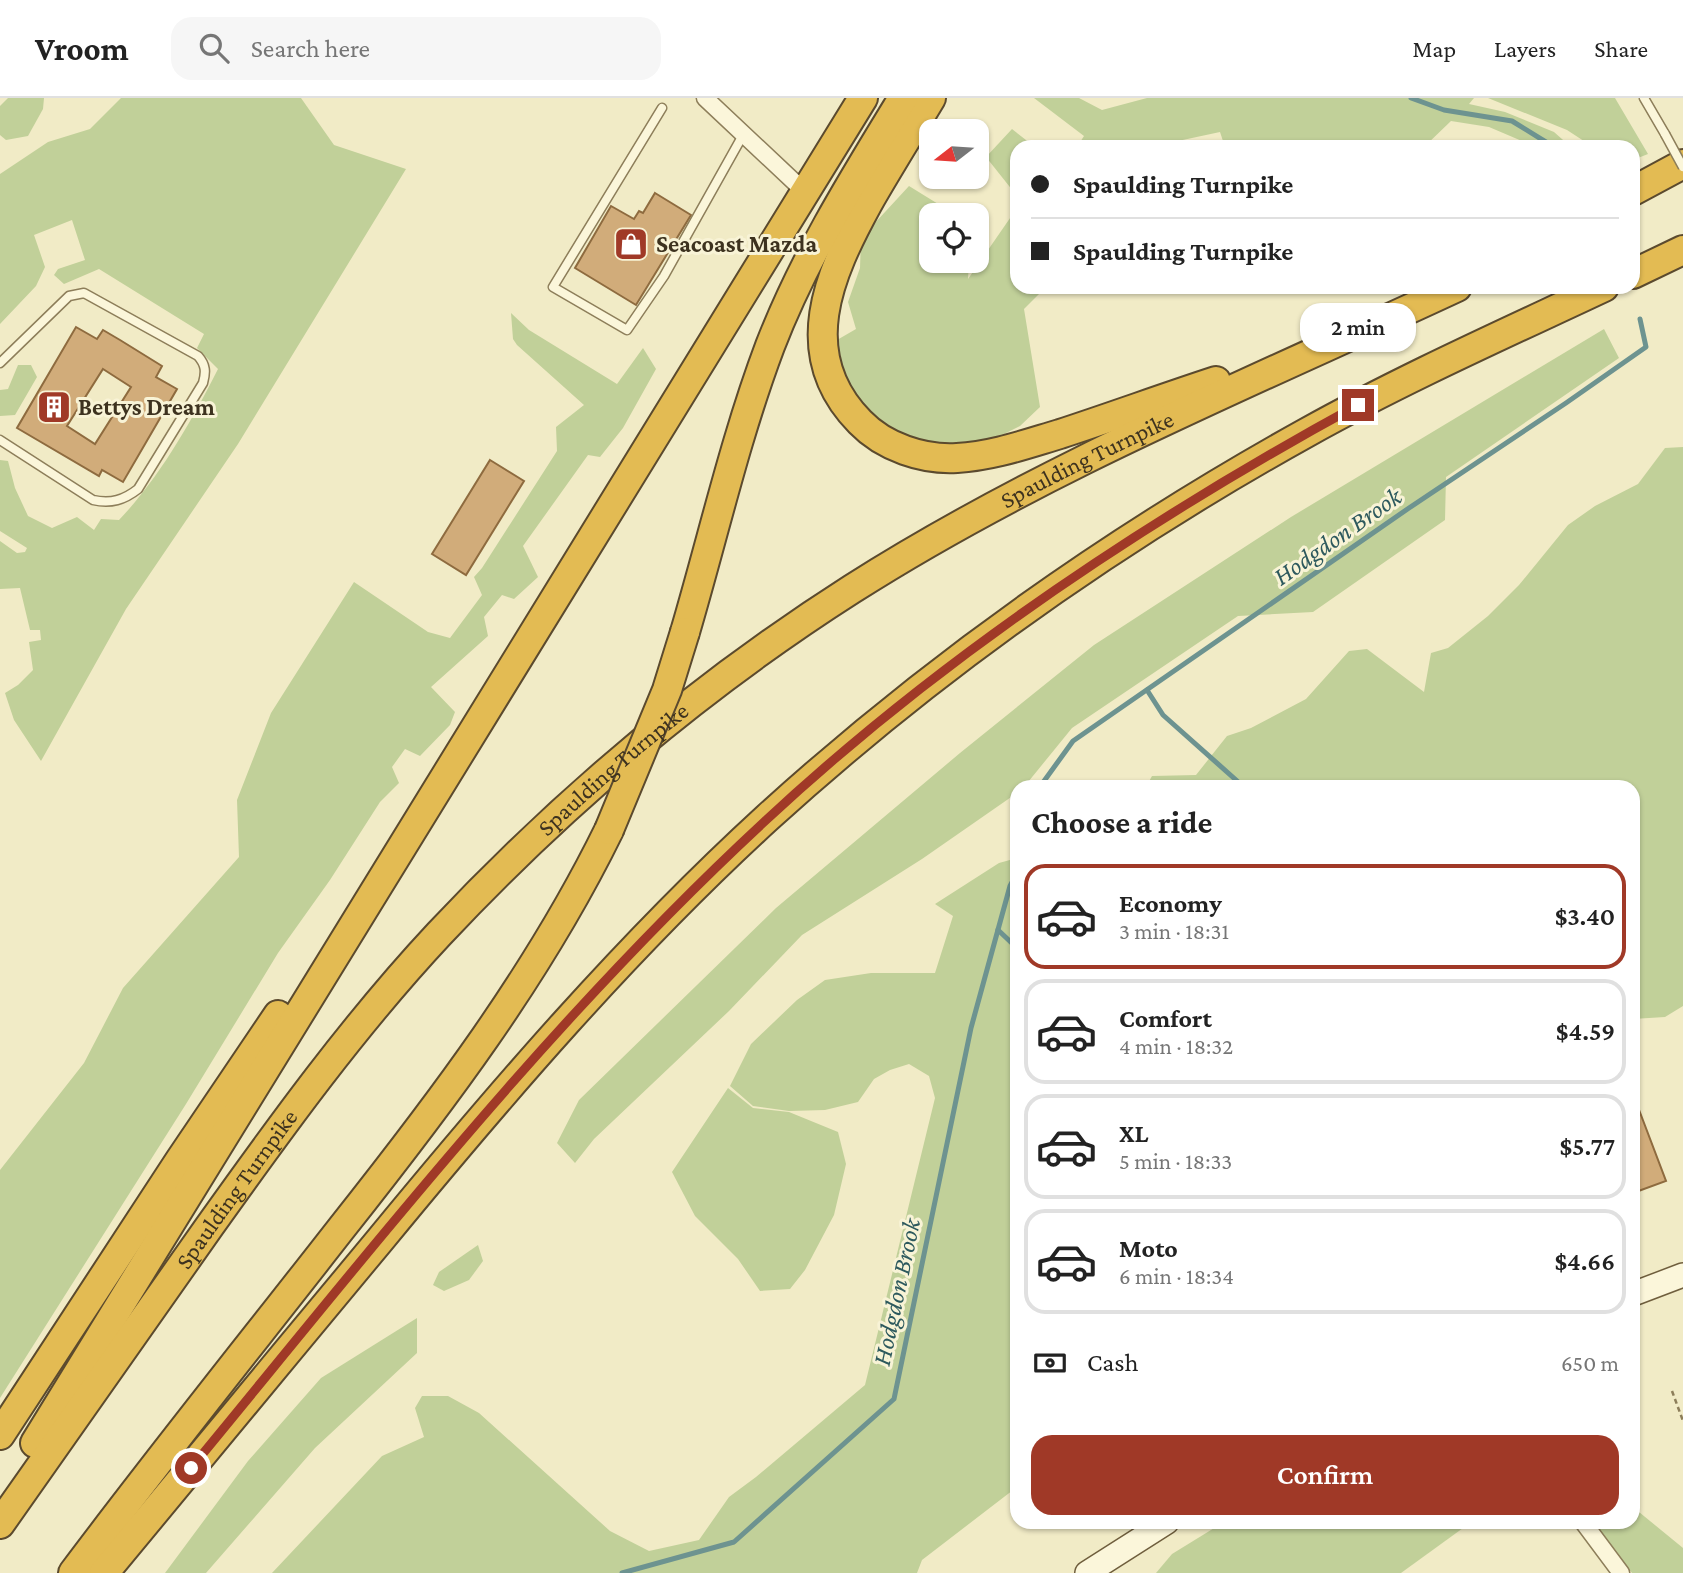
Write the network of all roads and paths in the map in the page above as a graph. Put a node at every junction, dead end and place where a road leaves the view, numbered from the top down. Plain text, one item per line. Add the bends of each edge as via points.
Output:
1 (705, 98) edge
2 (863, 98) edge
3 (903, 98) edge
4 (930, 98) edge
5 (1644, 98) edge
6 (662, 108) dead end
7 (743, 135) junction
8 (1683, 165) edge
9 (1683, 182) edge
10 (1640, 187) edge
11 (805, 192) junction
12 (1640, 202) edge
13 (1683, 250) edge
14 (1640, 271) edge
15 (1442, 294) edge
16 (1589, 294) edge
17 (1342, 341) junction
18 (0, 363) edge
19 (0, 440) edge
20 (430, 802) junction
21 (1683, 1275) edge
22 (1640, 1291) edge
23 (1672, 1391) dead end
24 (1683, 1421) edge
25 (0, 1434) edge
26 (0, 1502) edge
27 (0, 1524) edge
28 (1156, 1529) edge
29 (1588, 1529) edge
30 (73, 1573) edge
31 (104, 1573) edge
32 (1087, 1573) edge
33 (1621, 1573) edge

1 - 7 street
2 - 11 highway
3 - 30 highway, bridge via 821,236 771,344 663,699 610,830 582,884 536,963 432,1112
4 - 17 highway via 856,225 825,305 822,343 831,380 851,413 880,438 934,457 986,455
5 - 8 lane, bridge
6 - 7 lane via 553,287 627,330 664,276
7 - 11 street
8 - 10 highway
9 - 12 highway
11 - 20 highway
13 - 14 highway
15 - 17 highway, Spaulding Turnpike
16 - 31 highway via 1358,405 1211,488 1040,600 859,738 722,861 563,1026
17 - 27 highway, Spaulding Turnpike via 1112,447 952,528 781,638 702,694 610,769 462,911 351,1037 271,1141
18 - 19 lane via 69,296 84,293 191,352 204,363 206,374 138,489 122,500 93,500
20 - 25 highway via 248,1057
20 - 26 highway
21 - 22 street
23 - 24 path
28 - 32 street
29 - 33 street

